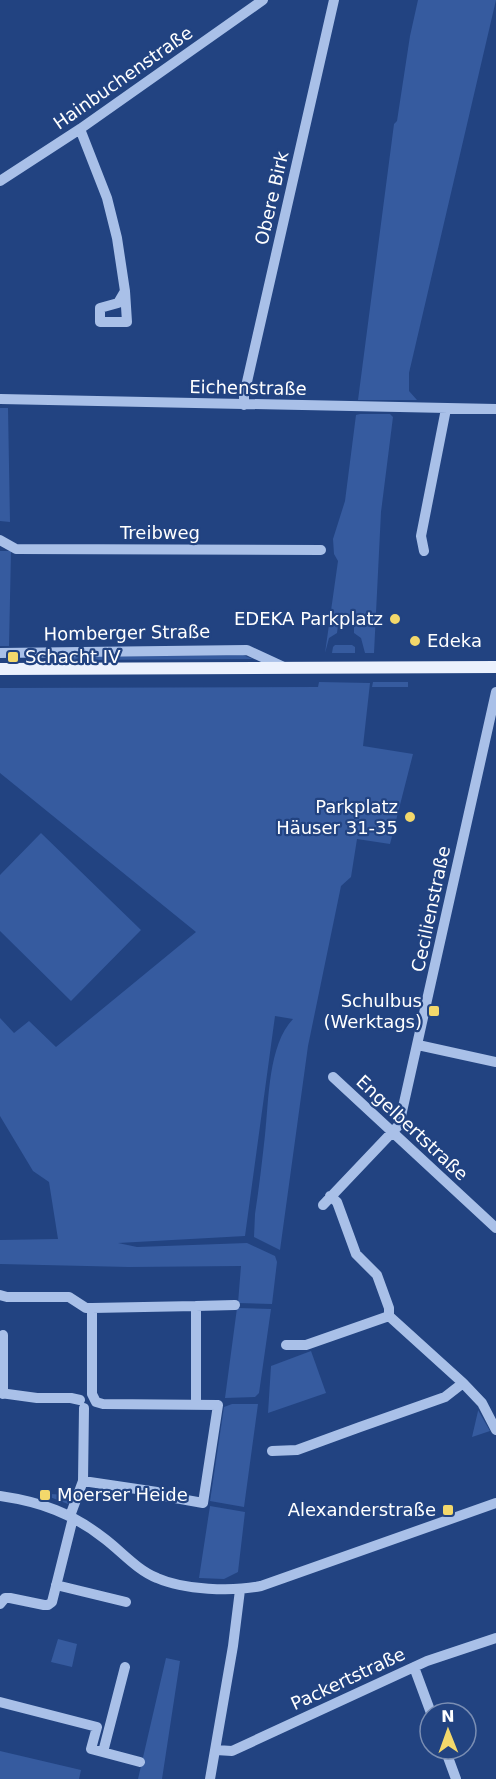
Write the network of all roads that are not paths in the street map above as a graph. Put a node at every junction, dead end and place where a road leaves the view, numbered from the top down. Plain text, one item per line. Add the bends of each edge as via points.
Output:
1 (263, 0) edge
2 (334, 0) edge
3 (80, 129) junction
4 (0, 181) edge
5 (124, 291) dead end
6 (0, 399) edge
7 (244, 405) junction
8 (446, 409) junction
9 (496, 410) edge
10 (0, 540) edge
11 (321, 550) dead end
12 (424, 551) dead end
13 (0, 653) edge
14 (496, 667) edge
15 (286, 668) junction
16 (0, 669) edge
17 (496, 692) edge
18 (418, 1045) junction
19 (496, 1062) edge
20 (333, 1077) dead end
21 (393, 1132) junction
22 (496, 1228) edge
23 (0, 1295) edge
24 (235, 1305) dead end
25 (196, 1306) junction
26 (92, 1308) junction
27 (389, 1316) junction
28 (3, 1335) dead end
29 (286, 1345) dead end
30 (463, 1383) junction
31 (2, 1393) edge
32 (94, 1398) junction
33 (82, 1404) junction
34 (196, 1404) junction
35 (496, 1430) edge
36 (272, 1451) dead end
37 (83, 1482) junction
38 (0, 1496) edge
39 (496, 1503) edge
40 (71, 1517) junction
41 (56, 1585) junction
42 (240, 1590) junction
43 (126, 1602) dead end
44 (0, 1604) edge
45 (496, 1638) edge
46 (125, 1667) dead end
47 (414, 1667) junction
48 (427, 1701) edge
49 (0, 1702) edge
50 (97, 1727) junction
51 (109, 1730) junction
52 (216, 1750) junction
53 (103, 1752) junction
54 (449, 1761) edge
55 (140, 1762) dead end
56 (210, 1779) edge
57 (456, 1779) edge

1 - 3 street, Hainbuchenstraße
2 - 7 street, Obere Birk
3 - 4 street, Hainbuchenstraße
3 - 5 street via 113,217
6 - 7 street, Eichenstraße
7 - 8 street, Eichenstraße
8 - 9 street, Eichenstraße
8 - 12 street via 421,536
10 - 11 street, Treibweg via 16,549
13 - 15 street, Homberger Straße via 247,650
14 - 15 main road, Homberger Straße
15 - 16 main road, Homberger Straße
17 - 18 street, Cecilienstraße
18 - 19 street
18 - 21 street, Cecilienstraße via 399,1125
20 - 21 street, Engelbertstraße
21 - 22 street, Engelbertstraße
21 - 27 street via 326,1200 337,1202 356,1254 377,1275
23 - 26 street via 69,1297
24 - 25 street
25 - 26 street
25 - 34 street
26 - 32 street
27 - 29 street via 306,1345
27 - 30 street
28 - 31 street
30 - 35 street via 482,1403
30 - 36 street via 445,1397 297,1450
31 - 33 street via 71,1398
32 - 33 street via 82,1397
32 - 34 street via 103,1404
33 - 37 street
34 - 37 street via 218,1405 203,1503
37 - 40 street
38 - 40 street via 43,1504
39 - 42 street
40 - 41 street
40 - 42 street via 156,1578 197,1587
41 - 43 street
41 - 44 street via 48,1605 10,1598
42 - 52 street
45 - 47 street, Packertstraße
46 - 51 street
47 - 48 street
47 - 52 street, Packertstraße via 232,1751
49 - 50 street
50 - 51 street
50 - 53 street via 91,1749
51 - 53 street
52 - 56 street
53 - 55 street
54 - 57 street

